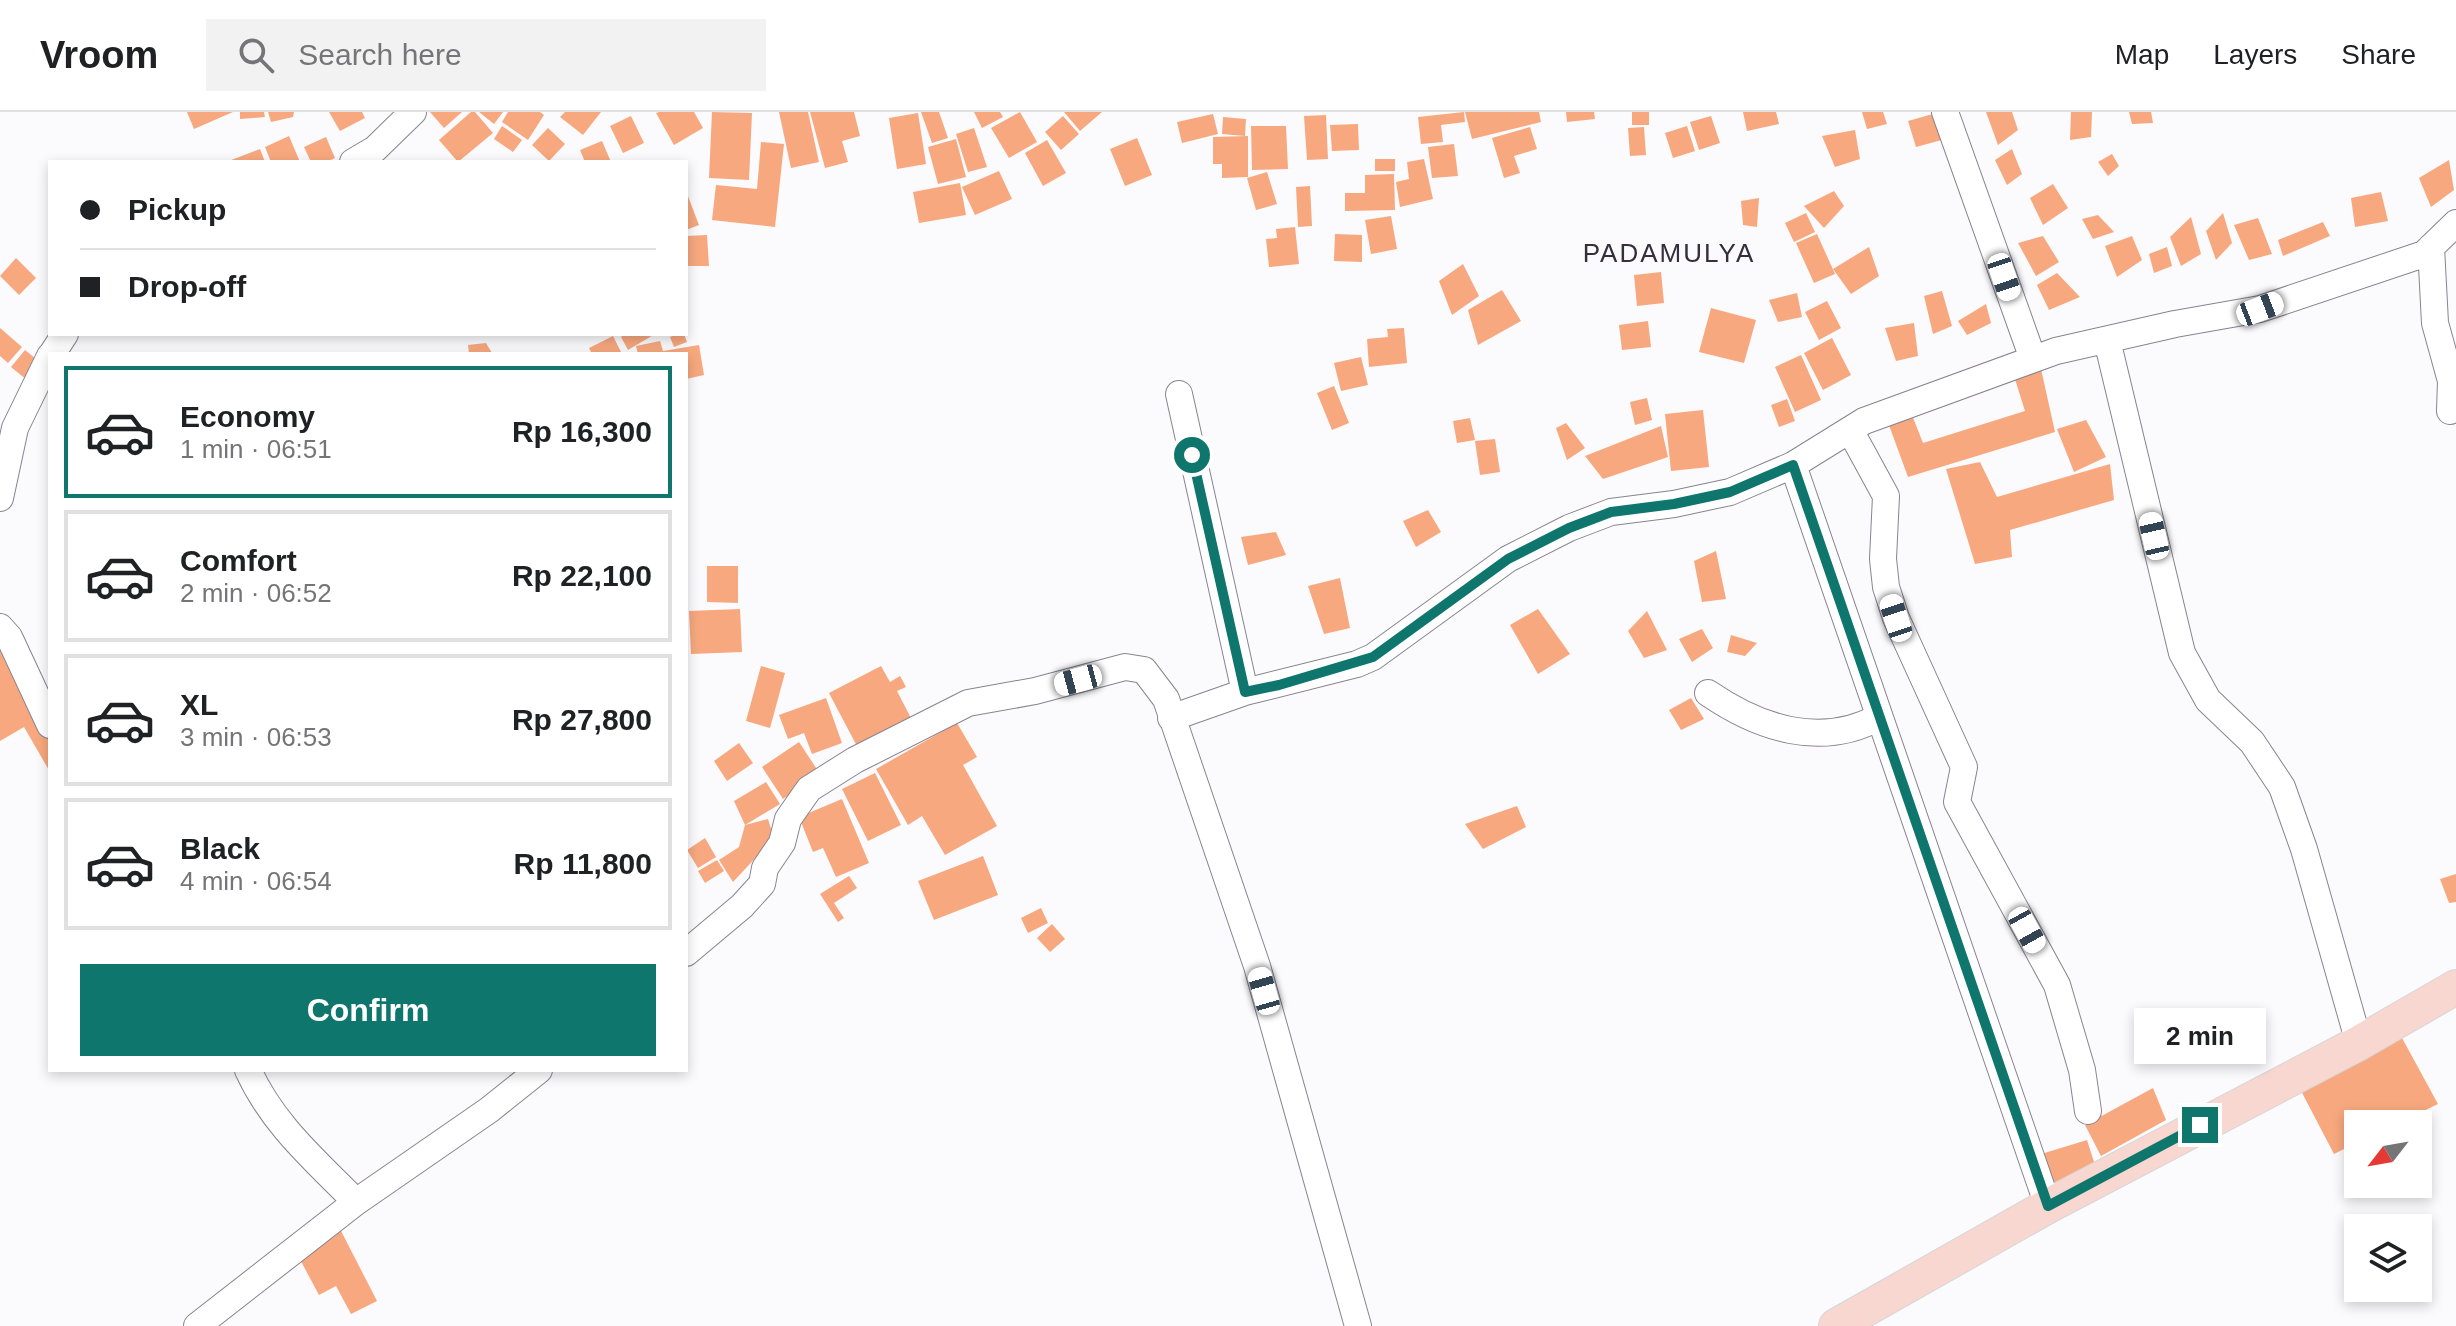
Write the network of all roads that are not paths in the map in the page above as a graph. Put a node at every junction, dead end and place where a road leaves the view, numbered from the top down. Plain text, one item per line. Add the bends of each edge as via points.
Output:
1 (413, 112) edge
2 (1945, 112) edge
3 (356, 160) edge
4 (2456, 223) edge
5 (2431, 247) junction
6 (2107, 340) junction
7 (2033, 359) junction
8 (48, 361) edge
9 (1179, 394) dead end
10 (2450, 411) dead end
11 (1850, 430) junction
12 (1793, 465) junction
13 (0, 498) edge
14 (0, 627) edge
15 (1245, 692) junction
16 (1708, 693) dead end
17 (1879, 717) junction
18 (1171, 718) junction
19 (48, 721) edge
20 (688, 951) edge
21 (2456, 987) edge
22 (2359, 1043) junction
23 (249, 1072) edge
24 (536, 1072) edge
25 (2088, 1111) dead end
26 (356, 1202) junction
27 (2048, 1206) junction
28 (197, 1326) edge
29 (1358, 1326) edge
30 (1836, 1326) edge

1 - 3 street
2 - 7 street
4 - 5 street
5 - 6 street via 2424,254 2260,309
5 - 10 street via 2435,323 2451,381
6 - 7 street
6 - 22 street via 2182,653 2208,700 2252,742 2282,787
7 - 11 street
8 - 13 street via 15,428
9 - 15 street
11 - 12 street
11 - 25 street via 1886,496 1883,559 1896,618 1964,767 1957,802 2057,985
12 - 15 street via 1730,492 1611,512 1569,528 1508,559 1373,657
12 - 17 street
14 - 19 street
15 - 18 street
16 - 17 street via 1760,721 1798,732 1832,735
17 - 27 street
18 - 20 street via 1166,699 1144,670 1125,667 968,703 809,789 788,819 762,884
18 - 29 street via 1257,966
21 - 22 main road
22 - 27 main road
23 - 26 street via 295,1143
24 - 26 street
26 - 28 street
27 - 30 main road

